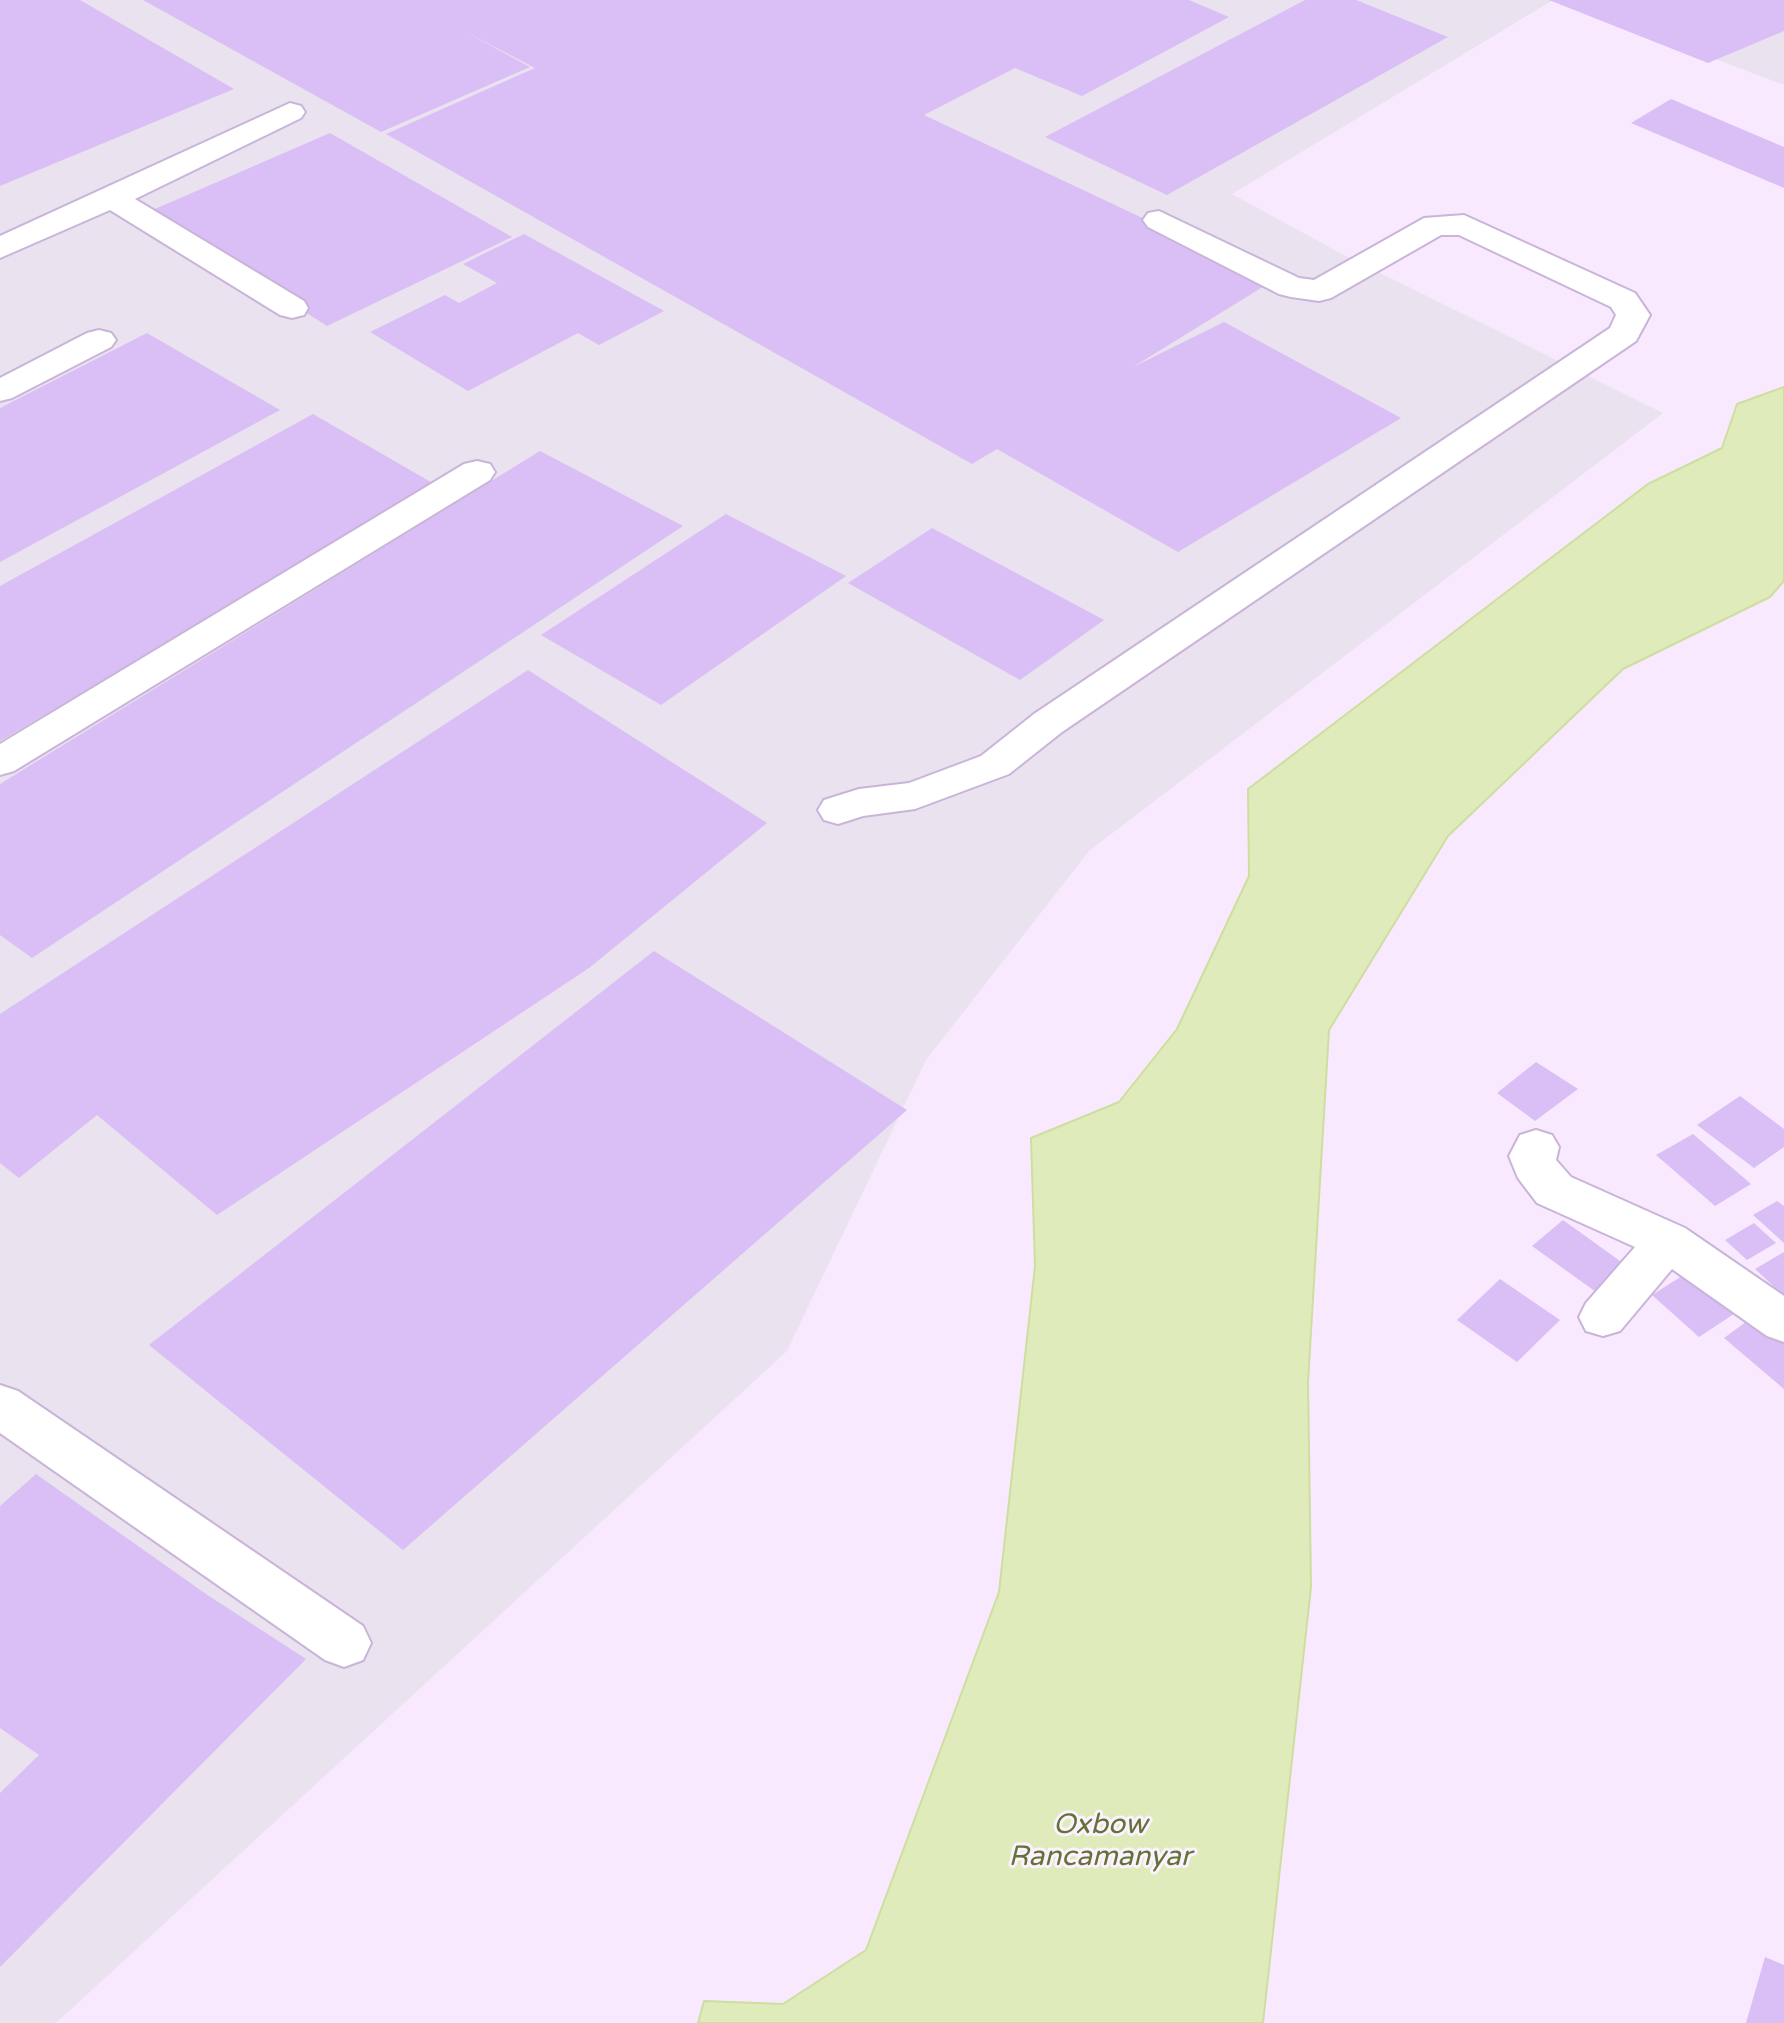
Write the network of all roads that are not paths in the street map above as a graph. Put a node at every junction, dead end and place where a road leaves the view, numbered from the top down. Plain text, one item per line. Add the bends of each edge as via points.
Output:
1 (290, 112) dead end
2 (112, 198) junction
3 (1159, 220) dead end
4 (0, 248) edge
5 (292, 308) dead end
6 (99, 340) dead end
7 (0, 391) edge
8 (477, 472) dead end
9 (0, 762) edge
10 (838, 810) dead end
11 (1536, 1147) dead end
12 (1668, 1241) junction
13 (1603, 1317) dead end
14 (1784, 1322) edge
15 (0, 1406) edge
16 (344, 1643) dead end

1 - 2 street
2 - 4 street
2 - 5 street
3 - 10 street via 1291,287 1319,291 1435,225 1464,225 1623,300 1633,315 1624,334 1048,723 995,765 915,796
6 - 7 street
8 - 9 street
11 - 12 street via 1534,1166 1554,1190
12 - 13 street
12 - 14 street
15 - 16 street

